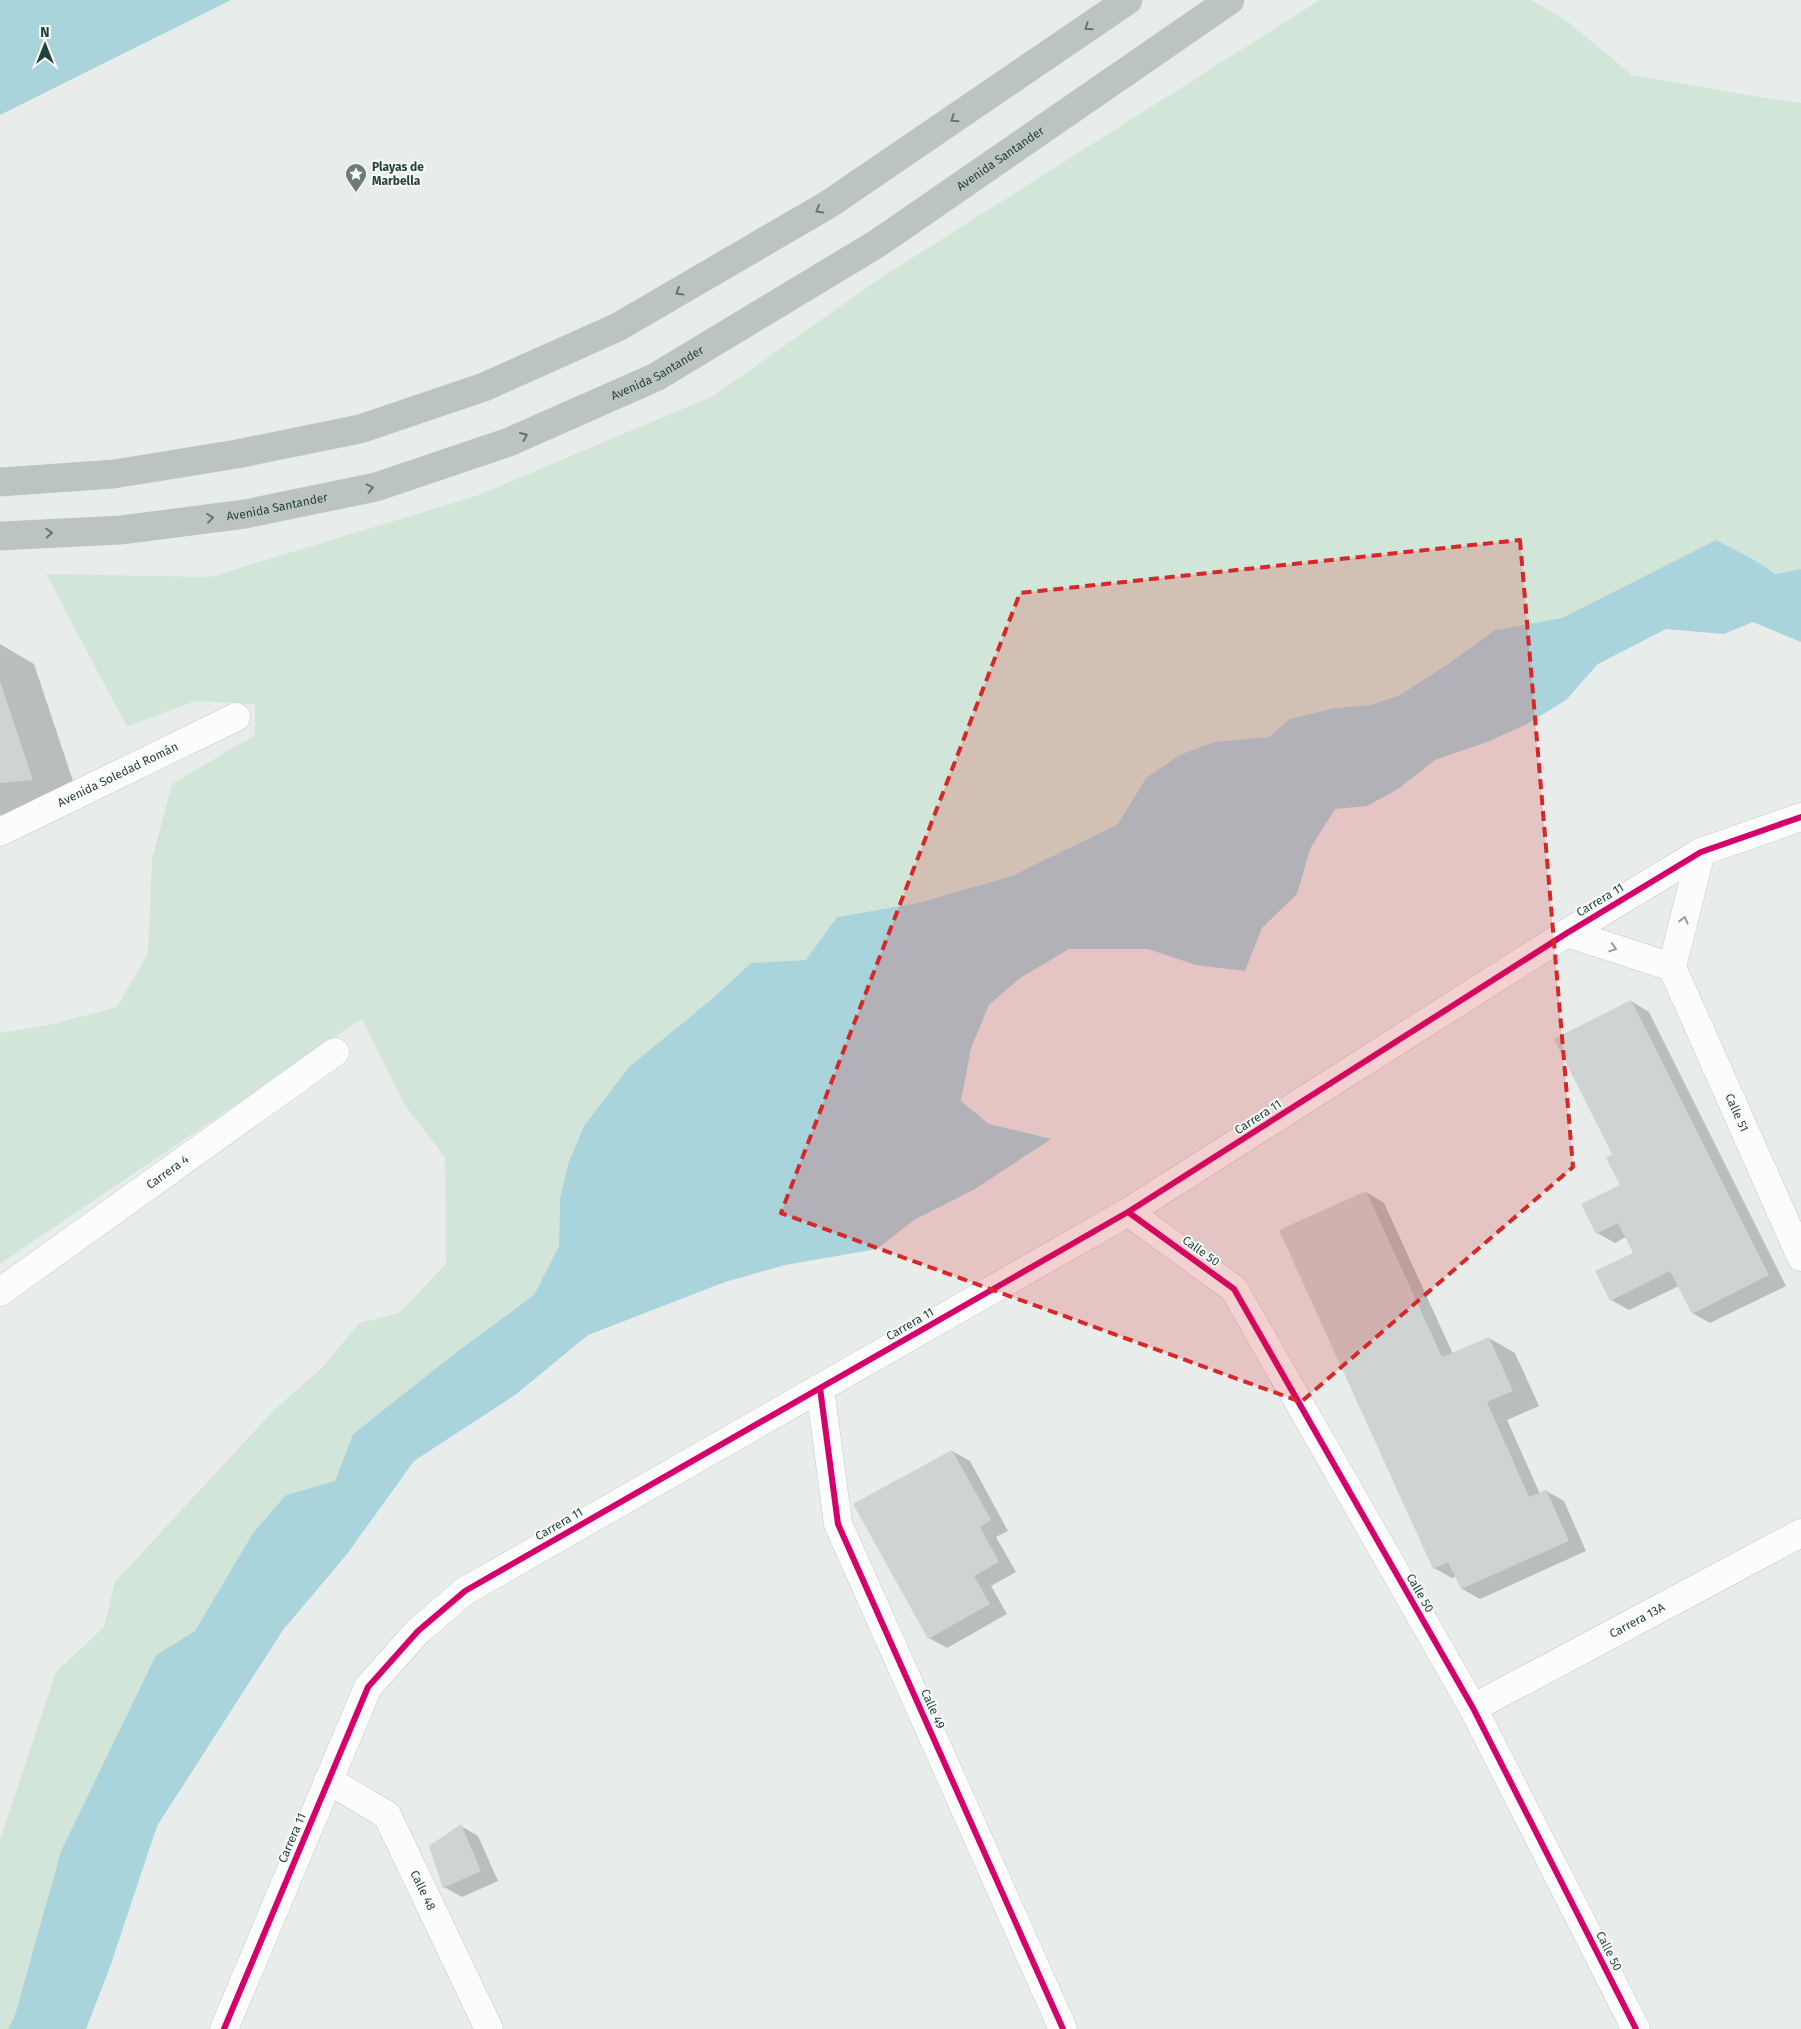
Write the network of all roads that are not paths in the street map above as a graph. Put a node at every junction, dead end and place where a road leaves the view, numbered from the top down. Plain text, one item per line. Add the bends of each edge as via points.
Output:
1 (1128, 0) edge
2 (1230, 0) edge
3 (0, 482) edge
4 (0, 536) edge
5 (236, 717) dead end
6 (1801, 817) edge
7 (0, 832) edge
8 (1701, 852) junction
9 (1567, 933) junction
10 (1672, 967) junction
11 (335, 1052) dead end
12 (1128, 1212) junction
13 (1801, 1257) edge
14 (0, 1292) edge
15 (820, 1388) junction
16 (1801, 1533) edge
17 (1473, 1708) junction
18 (328, 1780) junction
19 (224, 2029) edge
20 (489, 2029) edge
21 (1063, 2029) edge
22 (1636, 2029) edge

1 -> 3 highway via 829,204 618,327 484,386 360,429 237,454 114,474
4 -> 2 highway, Avenida Santander via 121,530 245,514 376,487 517,439 656,377 878,244
5 - 7 street, Avenida Soledad Román
6 - 8 street, Carrera 11
8 - 9 street, Carrera 11
10 -> 8 street
9 -> 10 street
9 - 12 street, Carrera 11
10 - 13 street, Calle 51
11 - 14 street, Carrera 4
12 - 15 street, Carrera 11
12 - 17 street, Calle 50 via 1234,1289
15 - 18 street, Carrera 11 via 464,1591 418,1631 368,1687
15 - 21 street, Calle 49 via 838,1524
16 - 17 street, Carrera 13A
17 - 22 street, Calle 50
18 - 19 street, Carrera 11
18 - 20 street, Calle 48 via 387,1815

